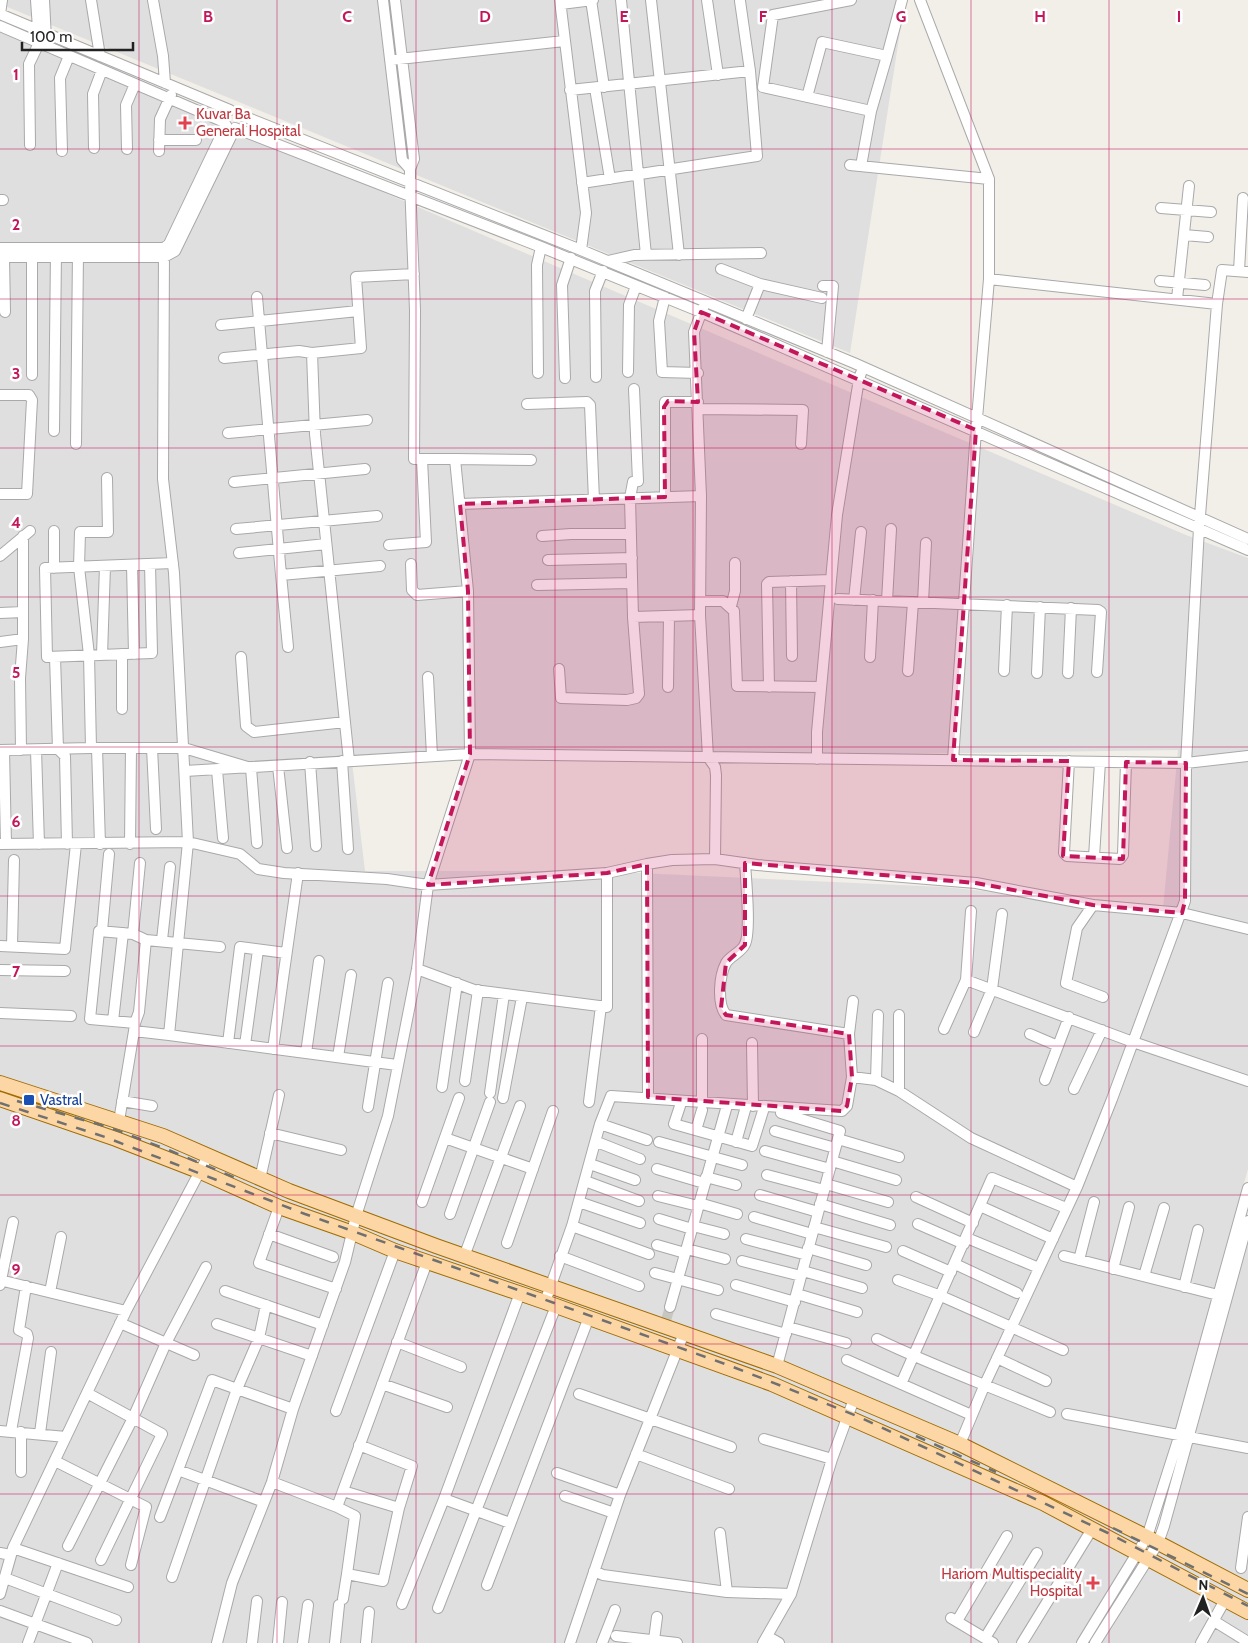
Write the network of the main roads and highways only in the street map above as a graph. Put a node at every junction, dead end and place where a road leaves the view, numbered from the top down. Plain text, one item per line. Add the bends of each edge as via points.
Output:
1 (0, 1083) edge
2 (0, 1099) edge
3 (1248, 1590) edge
4 (1248, 1612) edge

1 - 3 main road via 119,1121 356,1216 665,1323 684,1333 777,1366 960,1444
2 - 4 main road via 201,1172 280,1207 395,1251 678,1348 772,1384 1043,1503

